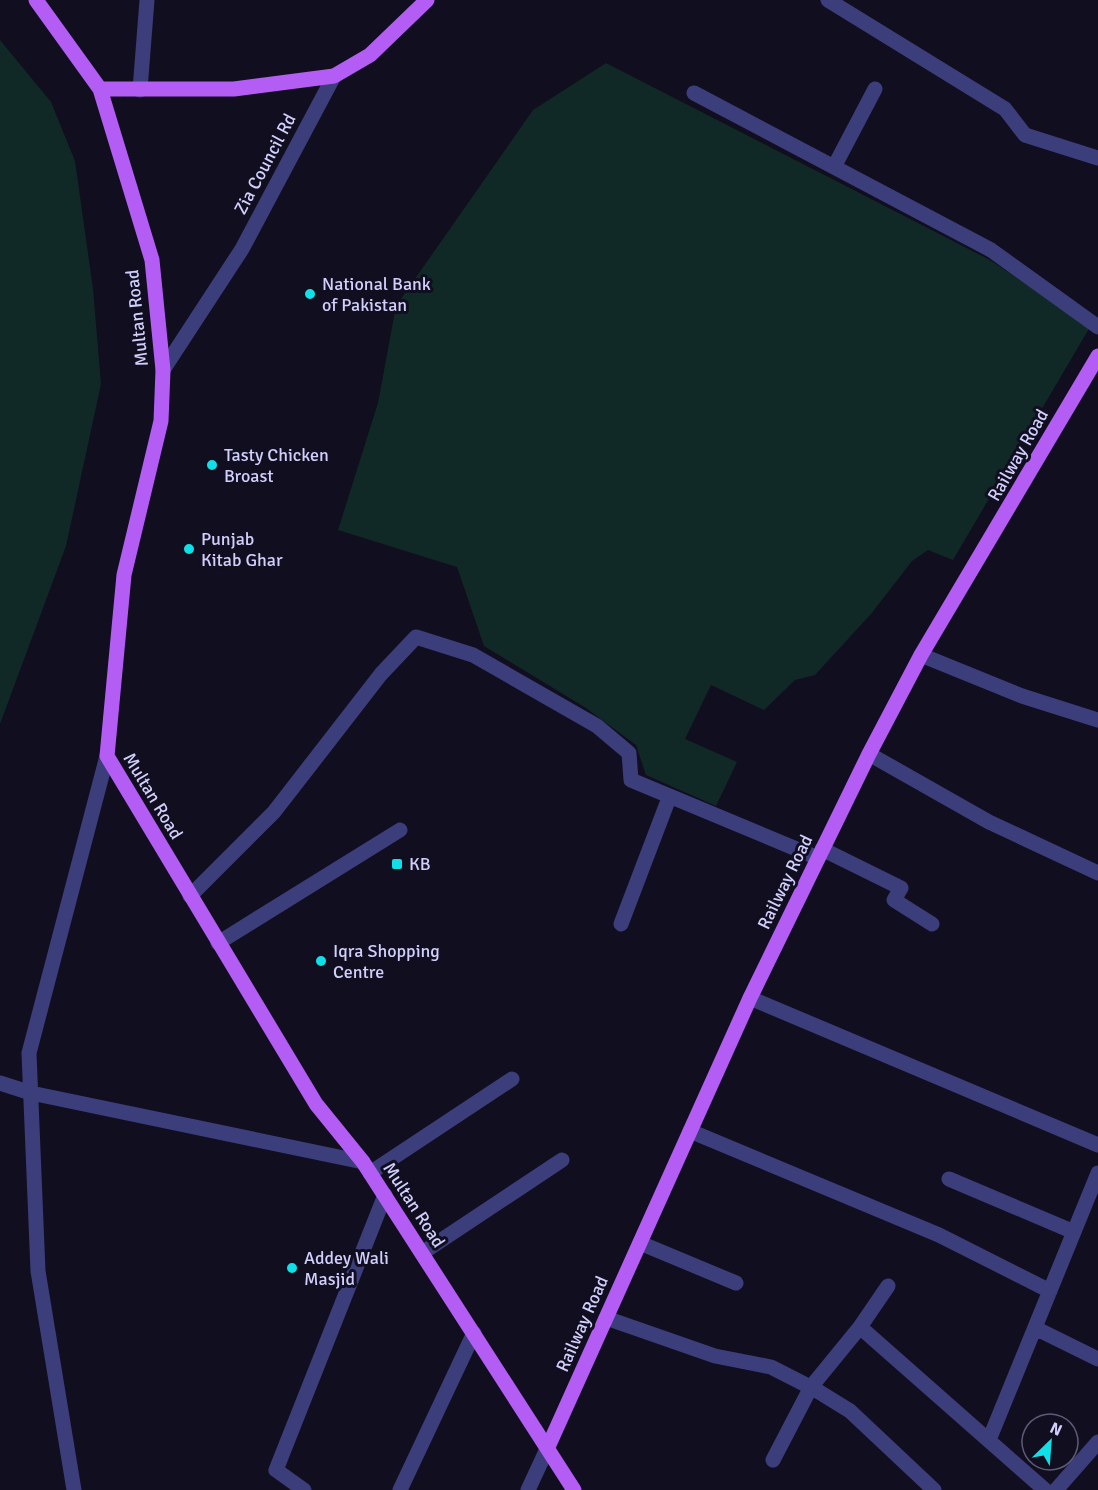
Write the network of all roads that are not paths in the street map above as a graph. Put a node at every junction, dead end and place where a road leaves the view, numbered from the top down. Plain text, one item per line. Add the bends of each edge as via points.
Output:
1 (36, 0) edge
2 (147, 0) edge
3 (427, 0) edge
4 (828, 0) edge
5 (334, 76) junction
6 (100, 89) junction
7 (875, 89) dead end
8 (140, 90) junction
9 (694, 93) dead end
10 (1098, 158) edge
11 (834, 166) junction
12 (1098, 327) edge
13 (1098, 356) edge
14 (163, 370) junction
15 (921, 655) junction
16 (1098, 720) edge
17 (869, 754) junction
18 (107, 756) junction
19 (669, 798) junction
20 (400, 830) dead end
21 (820, 853) junction
22 (1098, 873) edge
23 (190, 896) junction
24 (621, 924) dead end
25 (932, 924) dead end
26 (218, 943) junction
27 (750, 998) junction
28 (512, 1079) dead end
29 (0, 1083) edge
30 (31, 1093) junction
31 (690, 1131) junction
32 (1098, 1144) edge
33 (562, 1160) dead end
34 (367, 1168) junction
35 (1098, 1173) edge
36 (949, 1179) dead end
37 (385, 1196) junction
38 (1074, 1232) junction
39 (640, 1243) junction
40 (422, 1253) junction
41 (736, 1283) dead end
42 (888, 1286) dead end
43 (1050, 1291) junction
44 (606, 1318) junction
45 (860, 1327) junction
46 (1035, 1328) junction
47 (474, 1333) junction
48 (1098, 1359) edge
49 (811, 1387) junction
50 (989, 1440) junction
51 (1098, 1442) edge
52 (548, 1447) junction
53 (772, 1460) dead end
54 (74, 1490) edge
55 (304, 1490) edge
56 (400, 1490) edge
57 (528, 1490) edge
58 (574, 1490) edge
59 (934, 1490) edge
60 (1045, 1490) edge
61 (1056, 1490) edge

1 - 6 main road, Multan Road
2 - 8 street
3 - 5 main road via 370,55
4 - 10 street via 1005,109 1025,135
5 - 8 main road via 234,89
5 - 14 street, Zia Council Rd via 242,249
6 - 8 main road
6 - 14 main road, Multan Road via 152,260
7 - 11 street
9 - 11 street
11 - 12 street via 991,250
13 - 15 main road, Railway Road
14 - 18 main road, Multan Road via 161,421 124,575
15 - 16 street via 1022,696
15 - 17 main road, Railway Road
17 - 21 main road, Railway Road
17 - 22 street via 988,822
18 - 23 main road, Multan Road
18 - 30 street via 29,1053
19 - 21 street
19 - 23 street via 631,780 629,753 597,726 473,655 416,638 381,674 274,812
19 - 24 street
20 - 26 street
21 - 25 street via 901,888 894,900
21 - 27 main road, Railway Road
23 - 26 main road, Multan Road
26 - 34 main road, Multan Road via 316,1104
27 - 31 main road, Railway Road
27 - 32 street
28 - 34 street
29 - 30 street
30 - 34 street
30 - 54 street via 38,1271
31 - 39 main road, Railway Road
31 - 43 street via 939,1235
33 - 40 street
34 - 37 main road, Multan Road
35 - 38 street
36 - 38 street
37 - 40 main road, Multan Road
37 - 55 street via 276,1470
38 - 43 street
39 - 41 street
39 - 44 main road, Railway Road
40 - 47 main road, Multan Road
42 - 45 street
43 - 46 street
44 - 49 street via 715,1356 771,1367
44 - 52 main road, Railway Road
45 - 49 street
45 - 50 street
46 - 48 street
46 - 50 street
47 - 52 main road, Multan Road
47 - 56 street
49 - 53 street
49 - 59 street via 850,1411
50 - 60 street
51 - 61 street
52 - 57 street
52 - 58 main road, Multan Road

